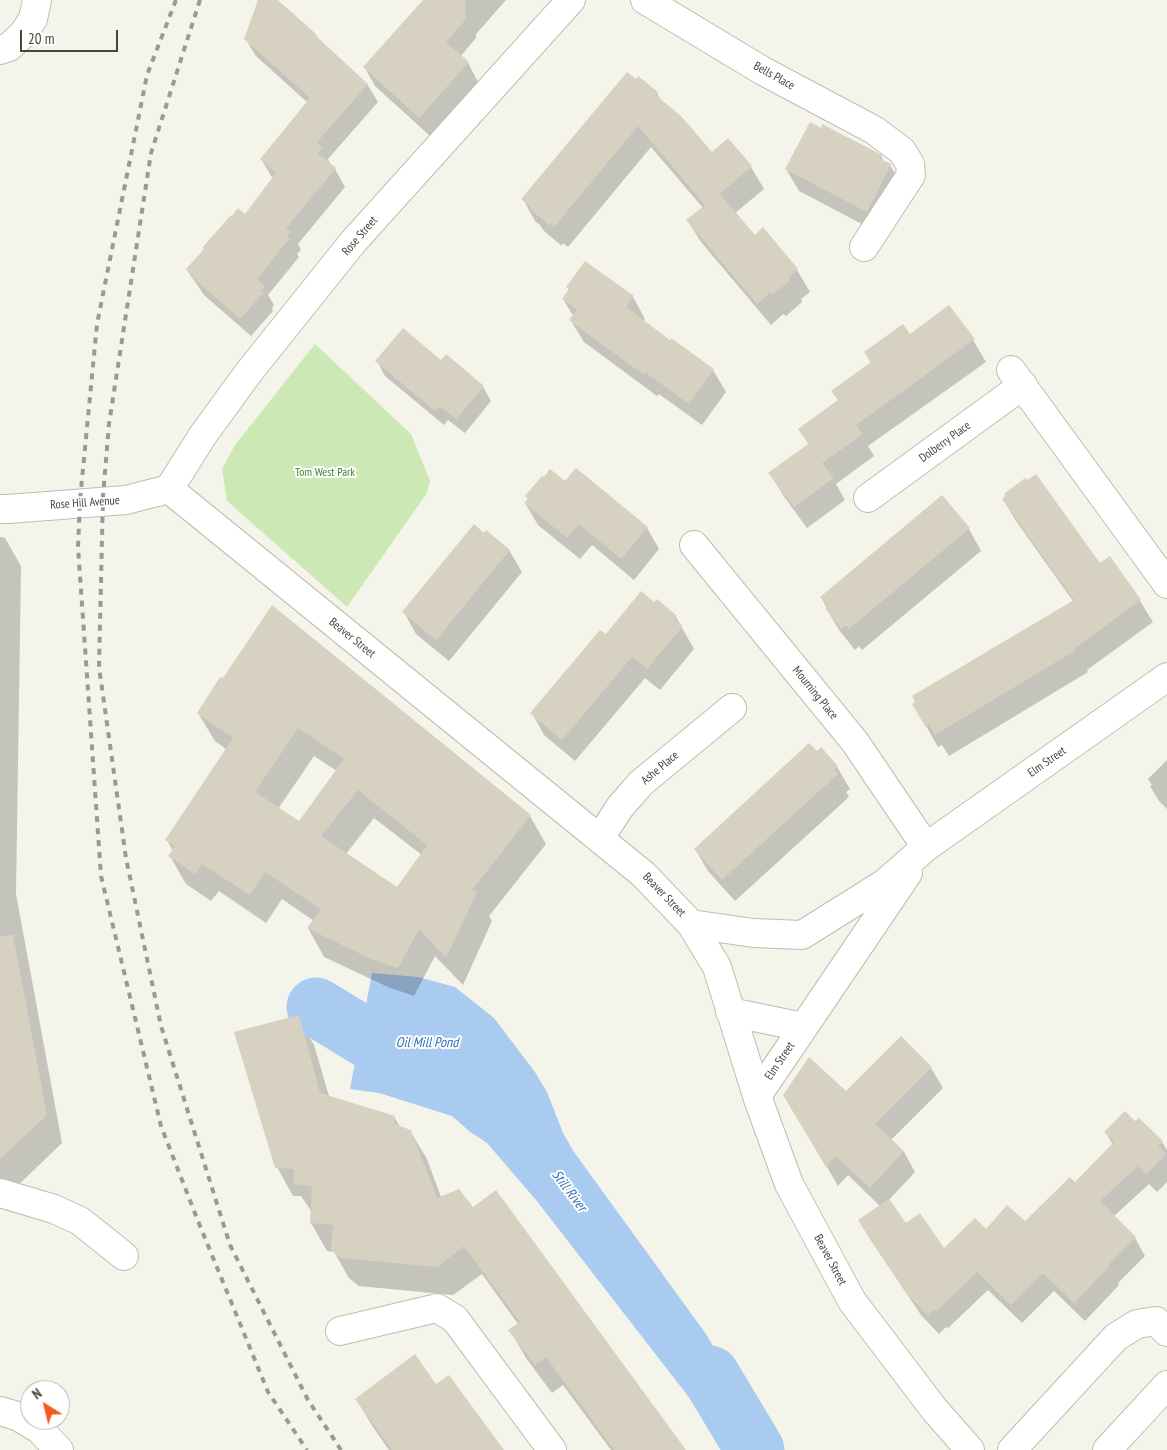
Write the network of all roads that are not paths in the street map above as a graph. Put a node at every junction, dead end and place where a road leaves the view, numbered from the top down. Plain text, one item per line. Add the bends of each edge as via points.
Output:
1 (37, 0) edge
2 (571, 0) edge
3 (645, 0) edge
4 (0, 50) edge
5 (864, 247) dead end
6 (168, 489) junction
7 (868, 498) dead end
8 (0, 509) edge
9 (694, 545) dead end
10 (1167, 584) edge
11 (1167, 677) edge
12 (732, 708) dead end
13 (600, 838) junction
14 (926, 847) junction
15 (691, 924) junction
16 (730, 1012) junction
17 (803, 1027) junction
18 (756, 1096) junction
19 (0, 1193) edge
20 (124, 1256) dead end
21 (340, 1331) dead end
22 (1167, 1332) edge
23 (1167, 1385) edge
24 (0, 1411) edge
25 (53, 1448) edge
26 (552, 1450) edge
27 (970, 1450) edge
28 (1012, 1450) edge
29 (1107, 1450) edge

1 - 4 street via 33,19 23,34 9,47
2 - 6 street, Rose Street via 354,242 249,372
3 - 5 street, Bells Place via 763,71 874,130 902,151 910,164 911,175
6 - 8 street, Rose Hill Avenue via 126,500
6 - 13 street, Beaver Street
7 - 10 street, Dolberry Place via 1017,378
9 - 14 street, Mourning Place via 855,742
11 - 14 street, Elm Street
12 - 13 street, Ashe Place via 641,783 620,806
13 - 15 street, Beaver Street via 644,874
14 - 15 street, Elm Street via 885,883 802,935 753,933
14 - 17 street, Elm Street
15 - 16 street, Beaver Street via 716,967
16 - 17 street, Elm Street
16 - 18 street, Beaver Street
17 - 18 street, Elm Street
18 - 27 street, Beaver Street via 789,1184 852,1301 934,1409
19 - 20 street via 54,1209 80,1221
21 - 26 street via 438,1308 455,1319
22 - 28 street via 1156,1321 1137,1324 1116,1337
23 - 29 street
24 - 25 street via 17,1416 39,1429

